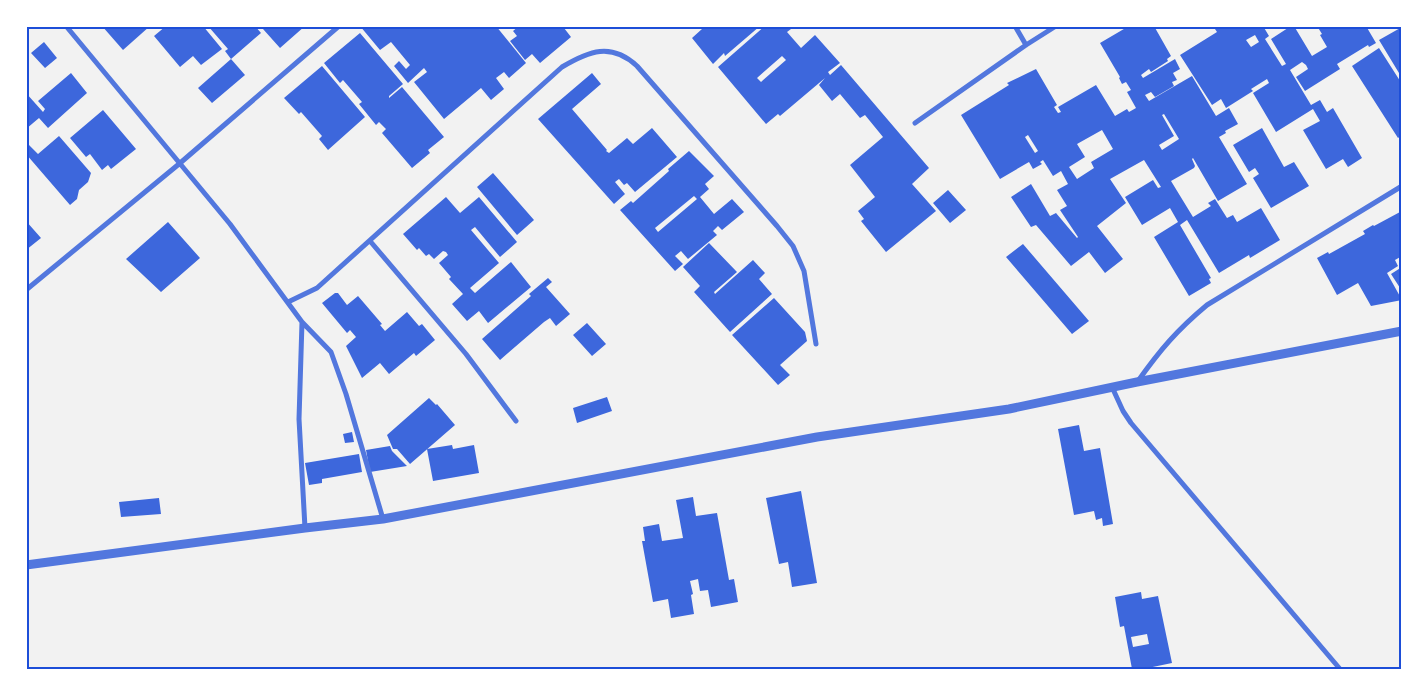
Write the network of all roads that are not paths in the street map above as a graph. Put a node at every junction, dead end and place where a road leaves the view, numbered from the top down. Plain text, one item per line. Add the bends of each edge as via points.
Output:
1 (66, 26) edge
2 (339, 26) edge
3 (1015, 26) edge
4 (1056, 26) edge
5 (1026, 44) junction
6 (915, 123) dead end
7 (179, 164) junction
8 (1402, 186) edge
9 (370, 241) junction
10 (26, 290) edge
11 (288, 302) junction
12 (302, 322) junction
13 (1402, 331) edge
14 (816, 344) dead end
15 (1138, 382) junction
16 (1112, 387) junction
17 (516, 421) dead end
18 (383, 519) junction
19 (305, 528) junction
20 (26, 565) edge
21 (1340, 669) edge

1 - 7 street
2 - 7 street
3 - 5 street
4 - 5 street
5 - 6 street
7 - 10 street
7 - 11 street via 230,224
8 - 15 street via 1207,305 1163,346
9 - 11 street via 317,288
9 - 14 street via 562,67 583,55 617,52 638,66 793,246 804,271
9 - 17 street via 466,354
11 - 12 street
12 - 18 street via 331,352
12 - 19 street via 300,419
13 - 15 street
15 - 16 street
16 - 18 street via 1009,409 817,437
16 - 21 street via 1131,423
18 - 19 street
19 - 20 street

